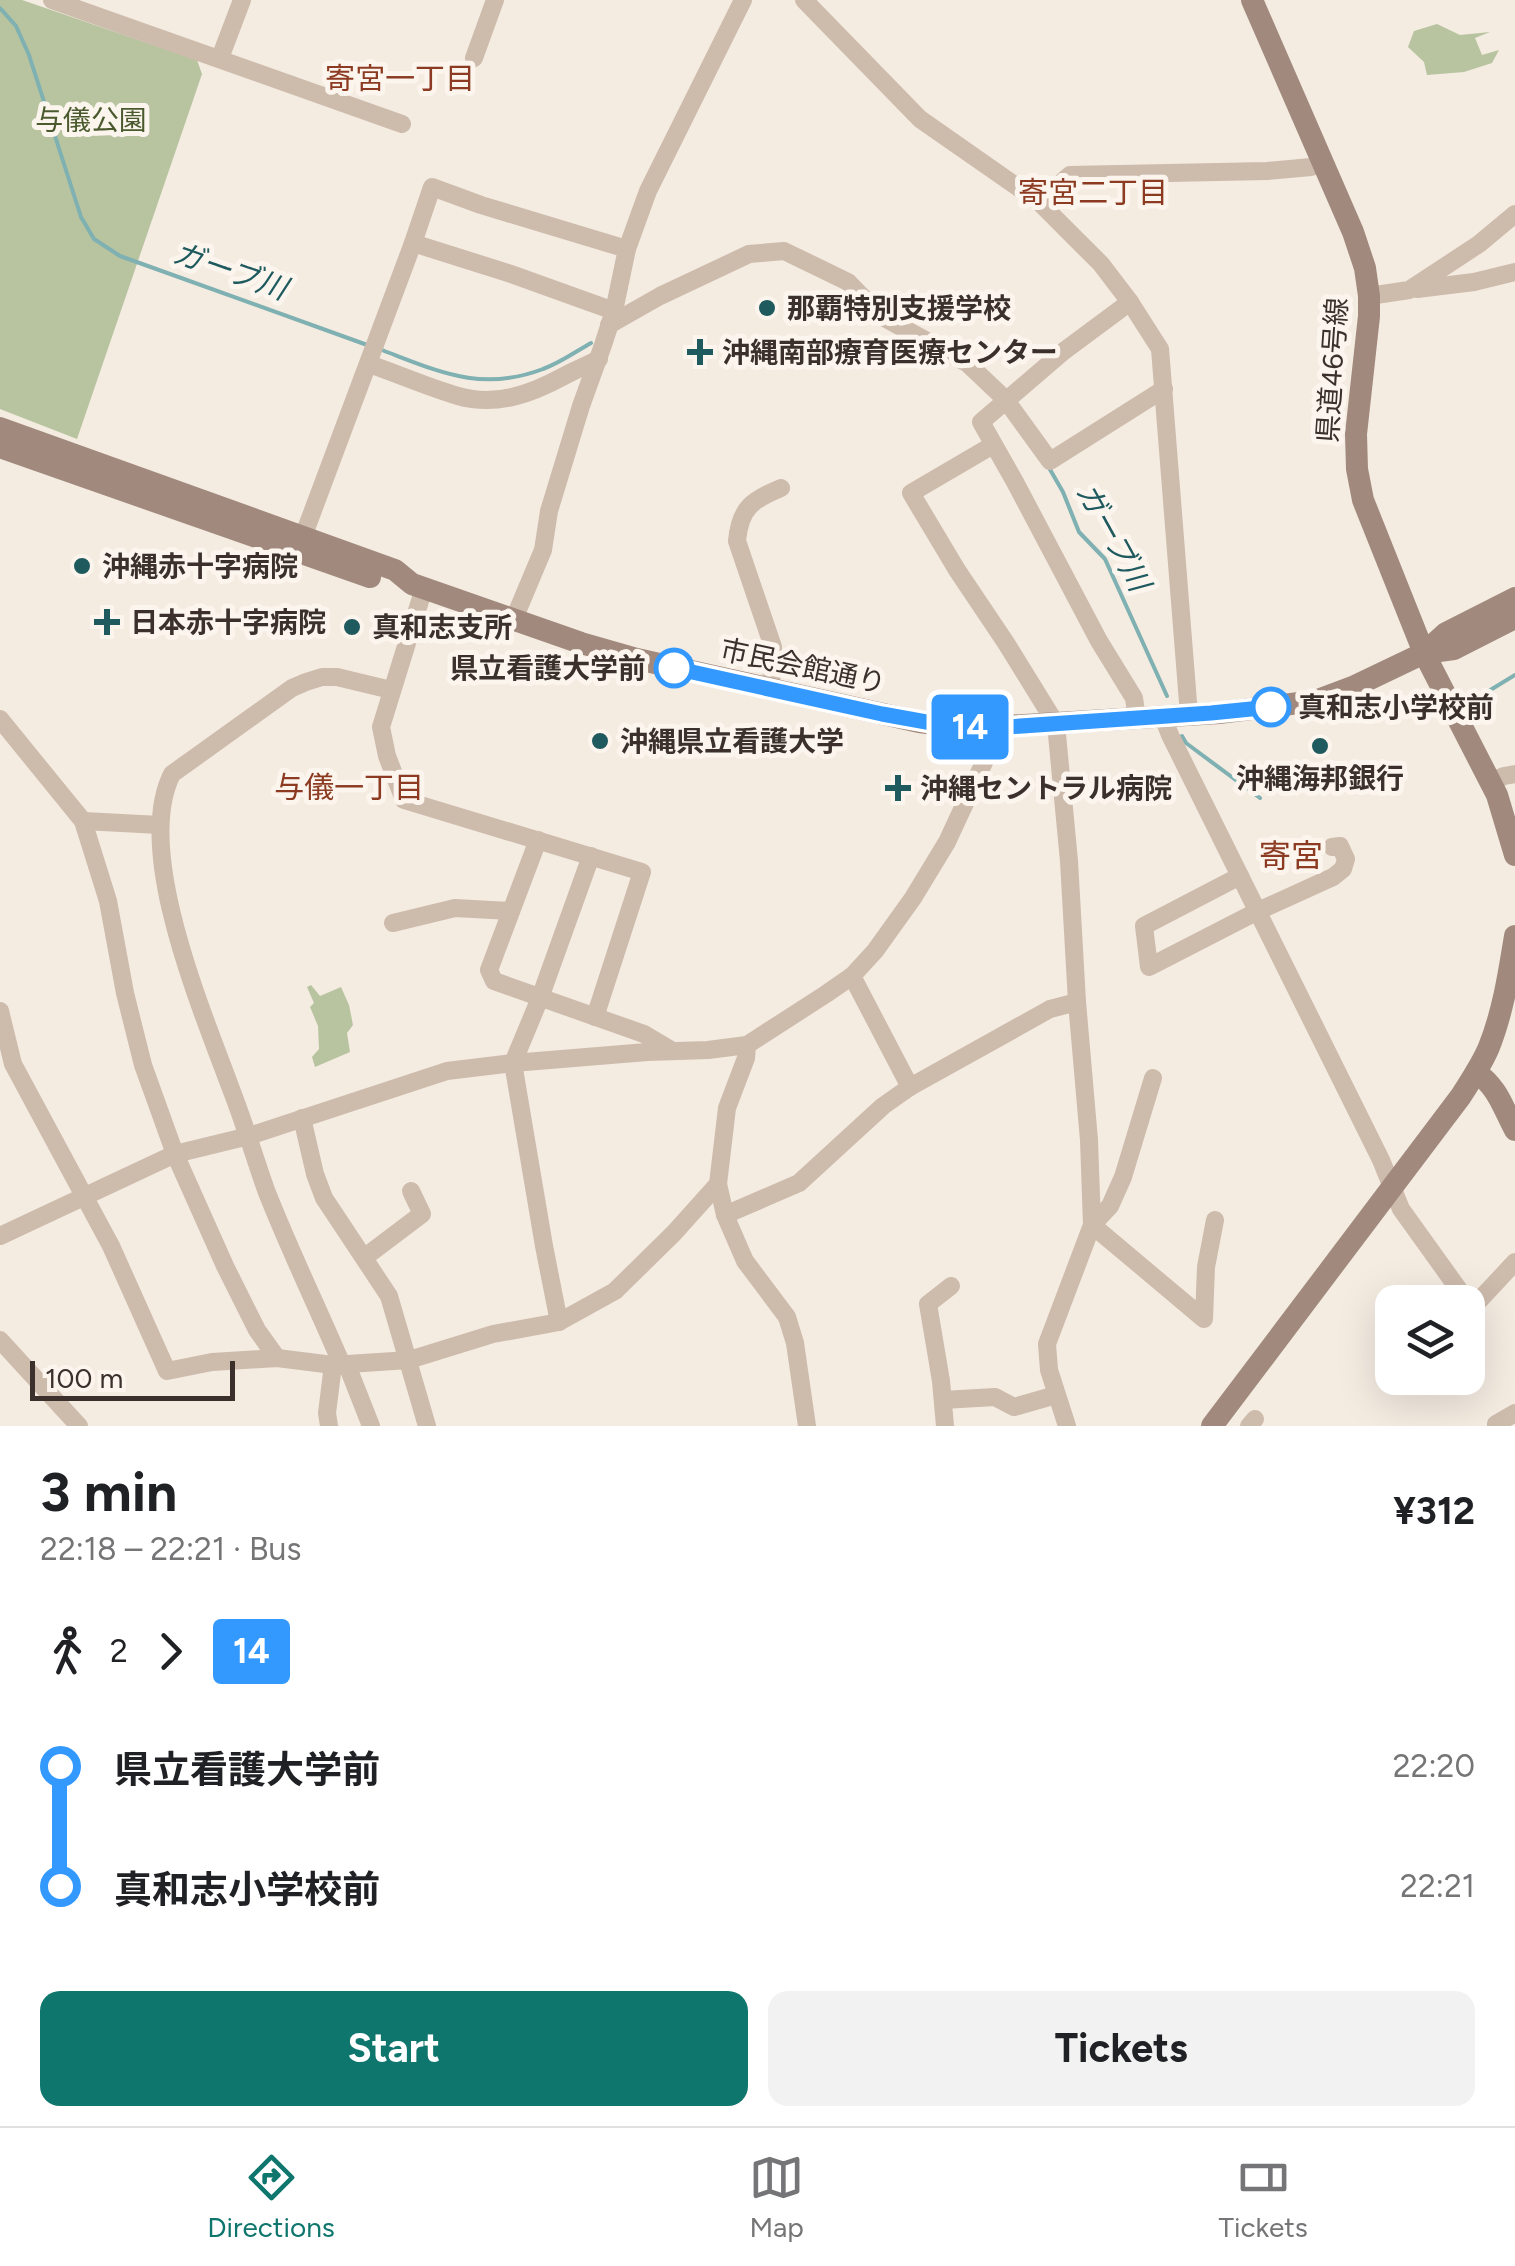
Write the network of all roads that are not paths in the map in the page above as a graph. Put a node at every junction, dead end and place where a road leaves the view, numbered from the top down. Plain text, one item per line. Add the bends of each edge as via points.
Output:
1 (52, 0) edge
2 (242, 0) edge
3 (495, 0) edge
4 (743, 0) edge
5 (804, 0) edge
6 (1252, 0) edge
7 (220, 58) junction
8 (474, 58) dead end
9 (402, 124) dead end
10 (1323, 163) junction
11 (1039, 202) junction
12 (1512, 220) edge
13 (413, 243) junction
14 (627, 249) junction
15 (1515, 272) edge
16 (1409, 290) junction
17 (1369, 296) junction
18 (1130, 302) junction
19 (607, 333) junction
20 (373, 353) junction
21 (1164, 389) junction
22 (1005, 399) junction
23 (0, 428) edge
24 (992, 445) junction
25 (0, 447) edge
26 (781, 488) dead end
27 (300, 545) junction
28 (418, 586) junction
29 (1515, 598) edge
30 (1515, 618) edge
31 (514, 619) junction
32 (1424, 653) junction
33 (391, 690) junction
34 (772, 690) junction
35 (1188, 715) junction
36 (1163, 717) junction
37 (1137, 718) junction
38 (0, 720) edge
39 (1056, 724) junction
40 (991, 727) junction
41 (1515, 774) edge
42 (1491, 782) junction
43 (83, 821) junction
44 (160, 824) junction
45 (538, 840) junction
46 (1332, 847) dead end
47 (1515, 855) edge
48 (592, 856) junction
49 (1240, 876) junction
50 (1258, 910) junction
51 (512, 911) junction
52 (394, 924) dead end
53 (1515, 936) edge
54 (852, 976) junction
55 (540, 998) junction
56 (1076, 1002) junction
57 (0, 1011) edge
58 (595, 1017) junction
59 (746, 1044) junction
60 (671, 1050) junction
61 (514, 1063) junction
62 (1476, 1072) junction
63 (1153, 1078) dead end
64 (910, 1088) junction
65 (302, 1118) junction
66 (1515, 1130) edge
67 (249, 1136) junction
68 (175, 1154) junction
69 (718, 1184) junction
70 (1391, 1187) junction
71 (412, 1191) dead end
72 (86, 1196) junction
73 (726, 1215) junction
74 (1215, 1220) dead end
75 (1092, 1225) junction
76 (0, 1236) edge
77 (365, 1257) junction
78 (1515, 1262) edge
79 (951, 1286) dead end
80 (559, 1322) junction
81 (0, 1340) edge
82 (277, 1358) junction
83 (409, 1360) junction
84 (340, 1365) junction
85 (1056, 1395) junction
86 (943, 1400) junction
87 (1515, 1413) edge
88 (1496, 1424) edge
89 (79, 1426) edge
90 (329, 1426) edge
91 (371, 1426) edge
92 (427, 1426) edge
93 (807, 1426) edge
94 (945, 1426) edge
95 (1066, 1426) edge
96 (1212, 1426) edge

1 - 7 street
2 - 7 street
3 - 8 street
4 - 14 street via 648,191
5 - 11 street via 920,118
6 - 10 main road, 県道46号線
7 - 9 street
10 - 11 street via 1070,175
10 - 17 main road, 県道46号線 via 1359,247
11 - 18 street
12 - 16 street
13 - 14 street via 432,187
13 - 19 street via 511,274
13 - 20 street
14 - 19 street
15 - 16 street
16 - 17 street
17 - 32 main road, 県道46号線 via 1356,434 1360,487
18 - 21 street via 1160,349
18 - 22 street
19 - 20 street via 547,386 485,400 459,396
19 - 22 street via 660,296 749,254 784,251 848,282 881,316 966,362
19 - 31 street via 549,511 543,550
20 - 27 street
21 - 22 street via 1050,461
21 - 35 street
22 - 24 street via 980,422
23 - 27 main road, 市民会館通り
24 - 37 street via 1134,698
24 - 39 street via 911,493
25 - 27 main road, 市民会館通り
26 - 34 street via 752,500 737,541 773,647
27 - 28 main road, 市民会館通り via 395,570
28 - 31 main road, 市民会館通り
28 - 33 street
29 - 32 main road via 1446,633
30 - 32 main road via 1454,649
31 - 34 main road, 市民会館通り via 637,659
32 - 35 main road, 市民会館通り via 1315,700
32 - 42 main road, 県道46号線
33 - 44 street via 322,676 292,688 172,774
33 - 45 street via 381,727 404,800
34 - 40 main road, 市民会館通り via 919,722
35 - 36 main road, 市民会館通り
36 - 37 main road, 市民会館通り
36 - 49 street
37 - 39 main road, 市民会館通り
38 - 43 street
39 - 40 main road, 市民会館通り
39 - 56 street
40 - 54 street via 986,758 947,842
41 - 42 street
42 - 47 main road, 県道46号線
43 - 44 street
43 - 68 street via 108,901 143,1065
44 - 67 street via 162,866 191,985
45 - 48 street
45 - 51 street
46 - 50 street via 1340,846 1346,859 1333,878
48 - 55 street
48 - 58 street via 642,872
49 - 50 street
49 - 50 street via 1144,926 1150,968
50 - 70 street
51 - 52 street via 455,908
51 - 55 street via 490,970 494,980
53 - 62 main road via 1494,1033
54 - 59 street
54 - 64 street
55 - 58 street
55 - 61 street
56 - 64 street via 1050,1009
56 - 75 street
57 - 72 street via 26,1092
58 - 60 street
59 - 60 street
59 - 69 street via 727,1108
60 - 61 street
61 - 65 street via 447,1072
61 - 80 street
62 - 66 main road via 1498,1093
62 - 70 main road
63 - 75 street via 1123,1177
64 - 73 street via 799,1183
65 - 67 street
65 - 77 street via 324,1198
67 - 68 street
67 - 84 street
68 - 72 street
68 - 82 street via 224,1266
69 - 73 street
69 - 80 street via 615,1291
70 - 78 street via 1472,1308
70 - 96 main road
71 - 77 street via 422,1214
72 - 76 street
72 - 82 street via 167,1372
73 - 93 street via 744,1262 787,1317
74 - 75 street via 1204,1319
75 - 85 street via 1047,1344
77 - 83 street via 390,1296
79 - 86 street via 928,1304
80 - 83 street
81 - 89 street
82 - 84 street
83 - 84 street
83 - 92 street
84 - 90 street
84 - 91 street
85 - 86 street via 1014,1407 995,1397
85 - 95 street
86 - 94 street
87 - 88 street

